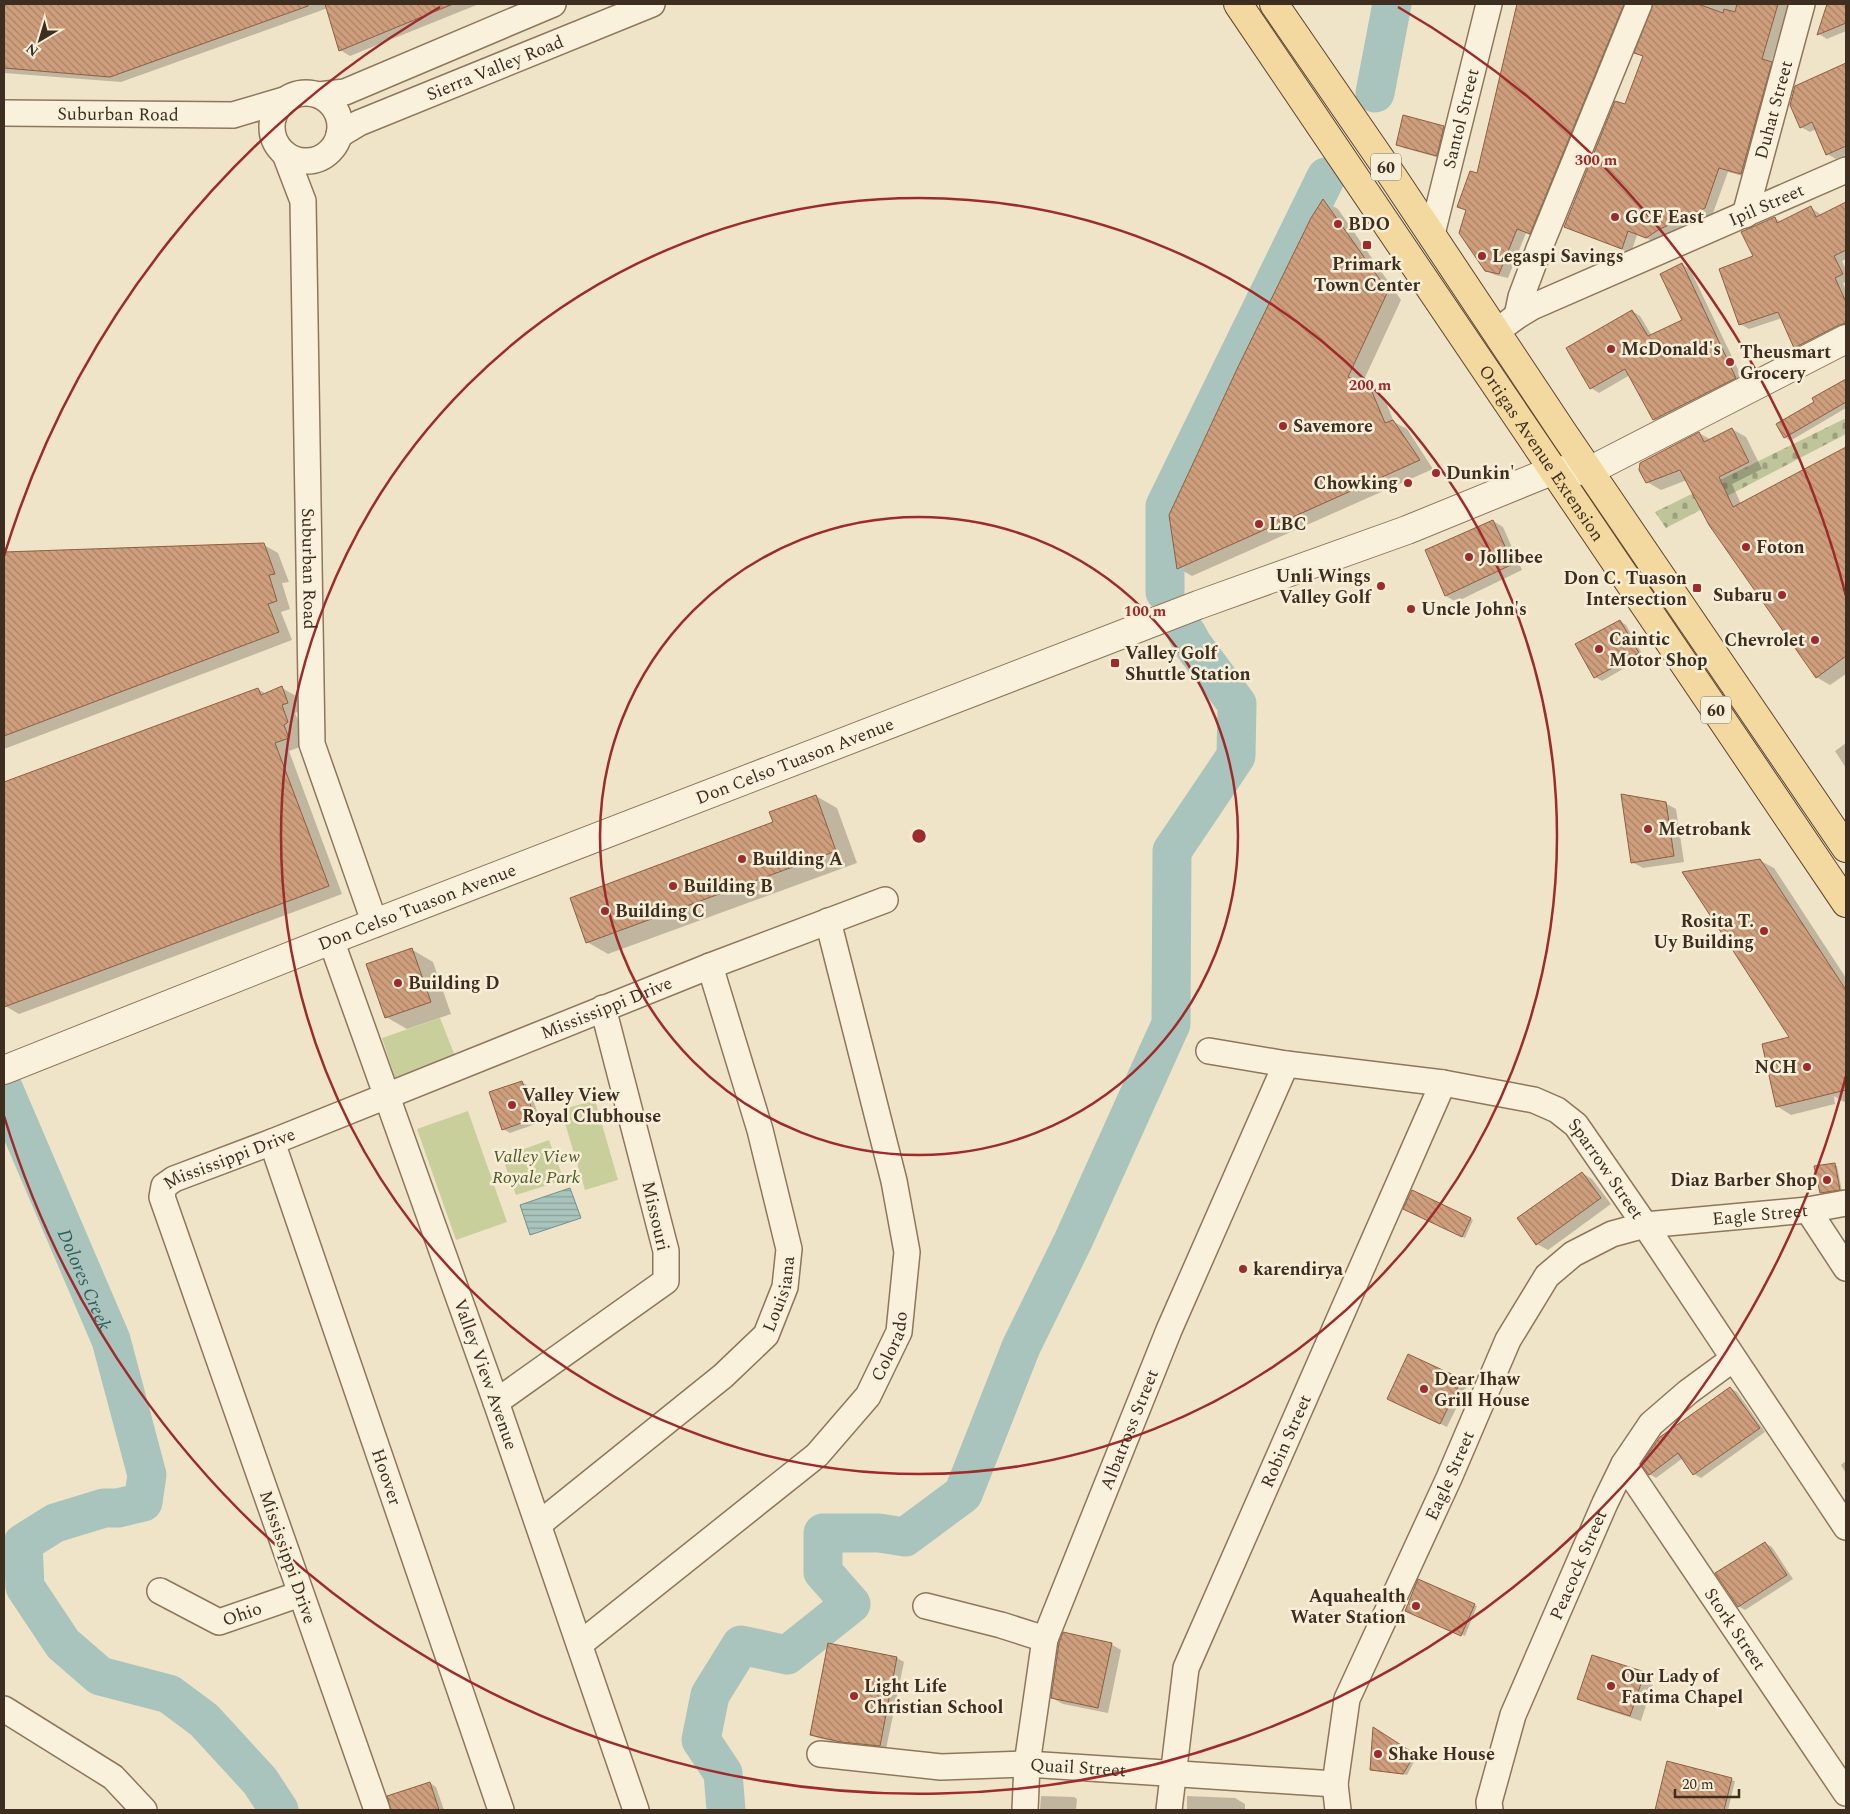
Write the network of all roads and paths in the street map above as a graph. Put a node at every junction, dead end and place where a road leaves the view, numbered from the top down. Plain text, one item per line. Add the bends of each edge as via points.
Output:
1 (553, 4) edge
2 (652, 4) edge
3 (1238, 4) edge
4 (1274, 4) edge
5 (1490, 4) edge
6 (1639, 4) edge
7 (1802, 4) edge
8 (319, 95) junction
9 (284, 100) junction
10 (4, 113) edge
11 (233, 115) junction
12 (339, 135) junction
13 (279, 145) junction
14 (324, 156) junction
15 (1846, 170) edge
16 (303, 201) junction
17 (1745, 216) junction
18 (1432, 234) junction
19 (1507, 323) junction
20 (1846, 339) edge
21 (1554, 470) junction
22 (1589, 471) junction
23 (1846, 848) edge
24 (885, 900) dead end
25 (1846, 902) edge
26 (828, 921) junction
27 (375, 924) junction
28 (331, 940) junction
29 (710, 966) junction
30 (603, 1008) junction
31 (1209, 1051) dead end
32 (1286, 1064) junction
33 (4, 1070) edge
34 (1443, 1083) junction
35 (386, 1095) junction
36 (272, 1142) junction
37 (1846, 1203) edge
38 (1808, 1210) junction
39 (1645, 1225) junction
40 (1846, 1268) edge
41 (1733, 1359) junction
42 (496, 1402) junction
43 (1624, 1464) junction
44 (538, 1524) junction
45 (1846, 1527) edge
46 (160, 1591) dead end
47 (300, 1594) junction
48 (926, 1606) dead end
49 (1045, 1639) junction
50 (580, 1644) junction
51 (4, 1709) edge
52 (820, 1754) dead end
53 (1027, 1764) junction
54 (1172, 1774) junction
55 (1335, 1784) junction
56 (1846, 1793) edge
57 (144, 1810) edge
58 (377, 1810) edge
59 (501, 1810) edge
60 (636, 1810) edge
61 (1025, 1810) edge
62 (1169, 1810) edge
63 (1338, 1810) edge
64 (1490, 1810) edge

1 - 8 street, Sierra Valley Road via 345,92
2 - 12 street, Sierra Valley Road via 359,123
3 - 21 main road, Ortigas Avenue Extension / 60
4 - 18 main road, Ortigas Avenue Extension / 60
5 - 18 street, Santol Street
6 - 19 street via 1521,297
7 - 17 street, Duhat Street
8 - 9 street via 301,93
8 - 12 street via 334,107 340,126
9 - 11 street, Suburban Road
9 - 13 street via 273,116 272,127
10 - 11 street, Suburban Road
11 - 13 street, Suburban Road
12 - 14 street
13 - 14 street via 294,159 304,161
13 - 16 street, Suburban Road
14 - 16 street, Suburban Road
15 - 17 street, Ipil Street
16 - 27 street, Suburban Road via 312,744
17 - 19 street, Ipil Street via 1572,289
18 - 19 main road, Ortigas Avenue Extension / 60
19 - 22 main road, Ortigas Avenue Extension / 60
20 - 22 street
21 - 22 street, Don Celso Tuason Avenue
21 - 25 main road, Ortigas Avenue Extension / 60
21 - 27 street, Don Celso Tuason Avenue via 1407,530 1198,606
22 - 23 main road, Ortigas Avenue Extension / 60
24 - 26 street, Mississippi Drive
26 - 29 street, Mississippi Drive
26 - 50 street, Colorado via 894,1181 907,1252 899,1332 868,1396 817,1455
27 - 28 street, Don Celso Tuason Avenue
28 - 33 street, Don Celso Tuason Avenue
28 - 35 street, Valley View Avenue
29 - 30 street, Mississippi Drive
29 - 44 street, Louisiana via 760,1130 789,1249 785,1287 766,1335 759,1342 723,1376
30 - 35 street, Mississippi Drive
30 - 42 street, Missouri via 666,1251 666,1281
31 - 32 street, Sparrow Street
32 - 34 street, Sparrow Street
32 - 49 street, Albatross Street via 1169,1330
34 - 39 street, Sparrow Street via 1534,1100 1557,1110 1576,1125
34 - 54 street, Robin Street via 1186,1668
35 - 36 street, Mississippi Drive
35 - 42 street, Valley View Avenue
36 - 47 street, Mississippi Drive via 174,1179 164,1186 162,1197
36 - 59 street, Hoover
37 - 38 street, Eagle Street
38 - 39 street, Eagle Street
38 - 40 street
39 - 41 street, Sparrow Street
39 - 55 street, Eagle Street via 1612,1234 1573,1254 1547,1276 1508,1340 1449,1478 1347,1699
41 - 43 street, Peacock Street via 1651,1424
41 - 45 street, Sparrow Street
42 - 44 street, Valley View Avenue
43 - 56 street, Stork Street
43 - 64 street, Peacock Street via 1513,1715 1489,1802
44 - 50 street, Valley View Avenue
46 - 47 street, Ohio via 219,1622
47 - 58 street, Mississippi Drive
48 - 49 street
49 - 53 street, Albatross Street
50 - 60 street, Valley View Avenue
51 - 57 street via 113,1777
52 - 53 street, Quail Street via 941,1767
53 - 54 street, Quail Street
53 - 61 street, Albatross Street
54 - 55 street, Quail Street
54 - 62 street, Robin Street
55 - 63 street, Eagle Street

